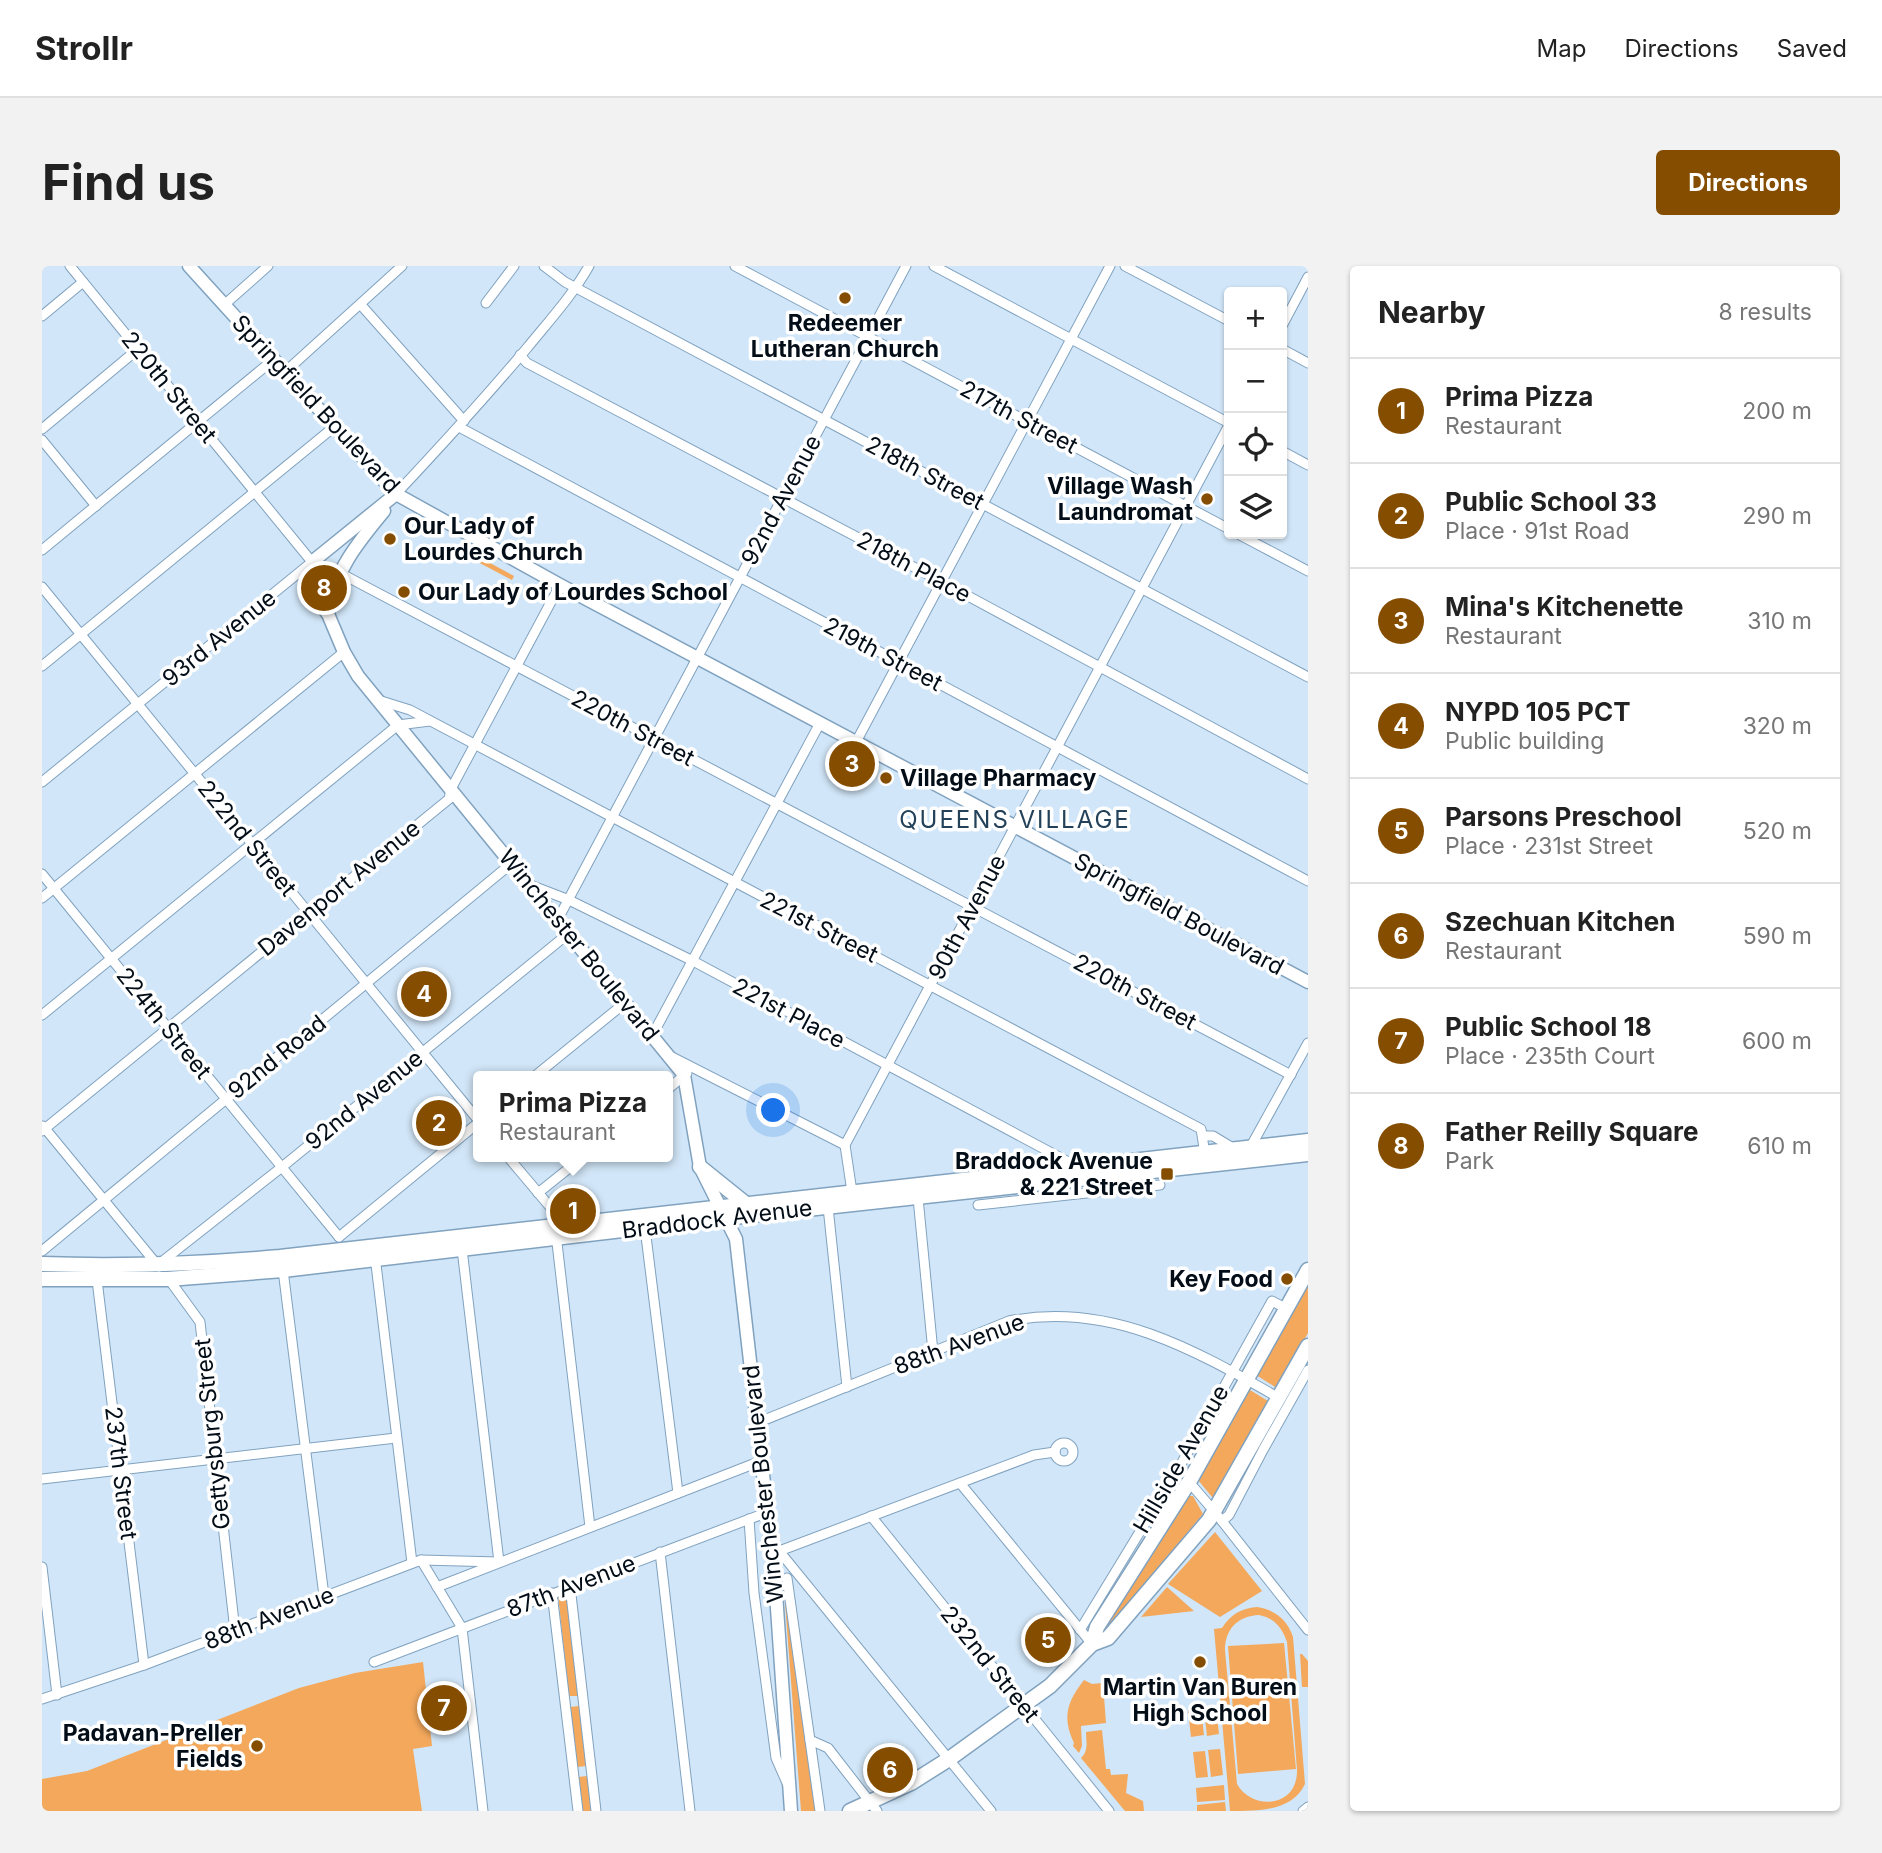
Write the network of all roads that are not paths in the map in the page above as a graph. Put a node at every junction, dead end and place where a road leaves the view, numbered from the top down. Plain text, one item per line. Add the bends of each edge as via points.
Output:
1 (70, 266) edge
2 (189, 266) edge
3 (268, 266) edge
4 (402, 266) edge
5 (514, 266) edge
6 (544, 266) edge
7 (589, 266) edge
8 (735, 266) edge
9 (906, 266) edge
10 (934, 266) edge
11 (1110, 266) edge
12 (1125, 266) edge
13 (1308, 277) edge
14 (83, 282) junction
15 (577, 288) junction
16 (486, 303) dead end
17 (224, 305) junction
18 (361, 305) junction
19 (42, 316) edge
20 (1287, 317) edge
21 (1224, 318) edge
22 (868, 337) junction
23 (1071, 339) junction
24 (138, 349) junction
25 (1284, 350) edge
26 (520, 355) junction
27 (273, 360) junction
28 (1308, 363) edge
29 (285, 372) junction
30 (824, 419) junction
31 (1027, 421) junction
32 (1224, 421) edge
33 (198, 422) junction
34 (461, 424) junction
35 (334, 426) junction
36 (42, 429) edge
37 (1224, 434) edge
38 (42, 440) edge
39 (1287, 454) edge
40 (1308, 465) edge
41 (255, 492) junction
42 (396, 494) junction
43 (784, 497) junction
44 (983, 504) junction
45 (96, 506) junction
46 (1186, 506) junction
47 (1224, 526) edge
48 (1247, 539) edge
49 (42, 550) edge
50 (312, 562) junction
51 (1308, 571) edge
52 (340, 573) junction
53 (739, 578) junction
54 (942, 582) junction
55 (561, 585) junction
56 (42, 587) edge
57 (1142, 588) junction
58 (328, 614) junction
59 (81, 634) junction
60 (344, 652) junction
61 (697, 658) junction
62 (898, 663) junction
63 (42, 666) edge
64 (516, 666) junction
65 (1101, 668) junction
66 (1308, 677) edge
67 (377, 699) junction
68 (138, 704) junction
69 (430, 721) junction
70 (820, 723) junction
71 (398, 725) junction
72 (654, 739) junction
73 (856, 742) junction
74 (474, 746) junction
75 (1057, 747) junction
76 (195, 774) junction
77 (1308, 779) edge
78 (42, 782) edge
79 (451, 789) junction
80 (777, 803) junction
81 (611, 819) junction
82 (1014, 826) junction
83 (252, 844) junction
84 (512, 863) junction
85 (42, 874) edge
86 (1308, 881) edge
87 (734, 883) junction
88 (530, 886) junction
89 (54, 888) junction
90 (42, 898) edge
91 (569, 900) junction
92 (973, 906) junction
93 (308, 913) junction
94 (558, 919) junction
95 (569, 933) junction
96 (111, 958) junction
97 (693, 961) junction
98 (1308, 982) edge
99 (366, 983) junction
100 (931, 985) junction
101 (626, 1002) junction
102 (42, 1015) edge
103 (168, 1028) junction
104 (653, 1034) junction
105 (1308, 1043) edge
106 (423, 1052) junction
107 (889, 1065) junction
108 (541, 1071) edge
109 (689, 1071) junction
110 (1291, 1076) junction
111 (673, 1083) edge
112 (226, 1099) junction
113 (473, 1116) edge
114 (473, 1126) edge
115 (43, 1128) edge
116 (1203, 1136) junction
117 (1308, 1141) edge
118 (845, 1145) junction
119 (1044, 1149) junction
120 (1246, 1153) junction
121 (1205, 1154) junction
122 (1308, 1154) edge
123 (512, 1162) edge
124 (577, 1162) edge
125 (282, 1167) junction
126 (699, 1167) junction
127 (1078, 1167) junction
128 (1047, 1170) junction
129 (1160, 1185) dead end
130 (976, 1191) junction
131 (852, 1192) junction
132 (538, 1193) junction
133 (918, 1198) junction
134 (104, 1200) junction
135 (746, 1205) junction
136 (828, 1207) junction
137 (722, 1213) junction
138 (645, 1228) junction
139 (556, 1232) junction
140 (339, 1243) junction
141 (462, 1249) junction
142 (42, 1251) edge
143 (375, 1252) junction
144 (42, 1264) edge
145 (158, 1265) junction
146 (283, 1270) junction
147 (1308, 1270) edge
148 (42, 1279) edge
149 (168, 1279) junction
150 (97, 1280) junction
151 (1287, 1309) junction
152 (1308, 1346) edge
153 (933, 1352) junction
154 (1308, 1370) edge
155 (1231, 1371) junction
156 (1247, 1380) junction
157 (847, 1387) junction
158 (1279, 1398) junction
159 (757, 1423) junction
160 (396, 1438) junction
161 (307, 1448) junction
162 (1055, 1452) dead end
163 (214, 1458) junction
164 (761, 1461) junction
165 (121, 1469) junction
166 (42, 1479) edge
167 (1189, 1482) junction
168 (960, 1483) junction
169 (678, 1493) junction
170 (768, 1512) junction
171 (871, 1516) junction
172 (1218, 1516) junction
173 (750, 1519) junction
174 (590, 1527) junction
175 (774, 1549) junction
176 (660, 1552) junction
177 (416, 1562) junction
178 (499, 1562) junction
179 (42, 1567) edge
180 (800, 1576) junction
181 (781, 1579) junction
182 (570, 1586) junction
183 (437, 1587) junction
184 (552, 1593) junction
185 (324, 1596) junction
186 (462, 1628) junction
187 (1080, 1630) junction
188 (1308, 1630) edge
189 (235, 1631) junction
190 (1092, 1644) junction
191 (374, 1662) dead end
192 (145, 1665) junction
193 (57, 1695) junction
194 (583, 1698) junction
195 (42, 1699) edge
196 (565, 1700) junction
197 (1025, 1706) junction
198 (810, 1740) junction
199 (949, 1759) junction
200 (592, 1770) junction
201 (573, 1772) junction
202 (789, 1788) junction
203 (874, 1807) edge
204 (1308, 1807) edge
205 (483, 1811) edge
206 (578, 1811) edge
207 (596, 1811) edge
208 (690, 1811) edge
209 (791, 1811) edge
210 (820, 1811) edge
211 (850, 1811) edge
212 (991, 1811) edge
213 (1109, 1811) edge
214 (1303, 1811) edge

1 - 14 street, 220th Street
2 - 17 main road, Springfield Boulevard
3 - 17 street
4 - 18 street
5 - 16 street
6 - 15 street, 218th Street
7 - 15 street, 93rd Avenue
8 - 22 street, 217th Street
9 - 22 street, 92nd Avenue
10 - 23 street
11 - 23 street
12 - 21 street
13 - 20 street
14 - 19 street
14 - 24 street, 220th Street
15 - 26 street, 93rd Avenue
15 - 30 street, 218th Street
17 - 27 main road, Springfield Boulevard
18 - 29 street
18 - 34 street, 219th Street
22 - 30 street, 92nd Avenue
22 - 31 street, 217th Street
23 - 31 street
23 - 32 street
24 - 33 street, 220th Street
24 - 36 street
25 - 28 street
26 - 34 street, 93rd Avenue
26 - 43 street, 218th Place via 527,363
27 - 29 main road, Springfield Boulevard
27 - 33 street
29 - 35 main road, Springfield Boulevard
30 - 43 street, 92nd Avenue
30 - 44 street, 218th Street
31 - 44 street
31 - 46 street, 217th Street
33 - 41 street, 220th Street
33 - 45 street
34 - 42 street, 93rd Avenue
34 - 53 street, 219th Street
35 - 41 street
35 - 42 main road, Springfield Boulevard
37 - 46 street, 90th Avenue
38 - 45 street
39 - 40 street
41 - 50 street, 220th Street
41 - 59 street
42 - 50 main road, 93rd Avenue
42 - 52 main road, 93rd Avenue
42 - 55 main road, Springfield Boulevard
43 - 53 street, 92nd Avenue
43 - 54 street, 218th Place
44 - 54 street
44 - 57 street, 218th Street
45 - 49 street
46 - 47 street, 217th Street
46 - 57 street, 90th Avenue
48 - 51 street
50 - 52 street, 220th Street
50 - 58 main road, Winchester Boulevard via 318,597
50 - 68 street, 93rd Avenue
52 - 58 main road, 93rd Avenue
52 - 64 street, 220th Street
53 - 61 street, 92nd Avenue
53 - 62 street, 219th Street
54 - 62 street
54 - 65 street, 218th Place
55 - 61 main road, Springfield Boulevard
55 - 64 street, Davenport Avenue
56 - 59 street, 222nd Street
57 - 65 street, 90th Avenue
57 - 66 street, 218th Street
58 - 60 main road, Winchester Boulevard
59 - 63 street
59 - 68 street, 222nd Street
60 - 67 main road, Winchester Boulevard
60 - 76 street
61 - 70 main road, Springfield Boulevard
61 - 72 street, 92nd Avenue
62 - 73 street
62 - 75 street, 219th Street
64 - 72 street, 220th Street
64 - 74 street, Davenport Avenue
65 - 75 street, 90th Avenue
65 - 77 street, 218th Place
67 - 69 street, 221st Street
67 - 71 main road, Winchester Boulevard
68 - 76 street, 222nd Street
68 - 78 street, 93rd Avenue
69 - 71 street
69 - 74 street, 221st Street
70 - 73 main road, Springfield Boulevard
70 - 80 street
71 - 79 main road, Winchester Boulevard
71 - 83 street
72 - 80 street, 220th Street
72 - 81 street, 92nd Avenue
73 - 82 main road, Springfield Boulevard
74 - 79 street, Davenport Avenue
74 - 81 street, 221st Street
75 - 82 street, 90th Avenue
75 - 86 street, 219th Street
76 - 83 street, 222nd Street
76 - 89 street
79 - 84 main road, Winchester Boulevard
79 - 93 street, Davenport Avenue via 449,799
80 - 87 street
80 - 92 street, 220th Street
81 - 87 street, 221st Street
81 - 91 street, 92nd Avenue
82 - 92 street, 90th Avenue
82 - 98 main road, Springfield Boulevard
83 - 93 street, 222nd Street
83 - 96 street
84 - 88 main road, Winchester Boulevard
84 - 99 street, 92nd Road
85 - 89 street, 224th Street
87 - 97 street
87 - 100 street, 221st Street
88 - 91 street, 221st Place
88 - 94 main road, Winchester Boulevard
89 - 90 street
89 - 96 street, 224th Street
91 - 94 street, 92nd Avenue
91 - 97 street, 221st Place
92 - 100 street, 90th Avenue
92 - 110 street, 220th Street
93 - 99 street, 222nd Street
93 - 103 street, Davenport Avenue
94 - 95 main road, Winchester Boulevard
95 - 101 main road, Winchester Boulevard
95 - 106 street, 92nd Avenue
96 - 102 street
96 - 103 street, 224th Street
97 - 104 street
97 - 107 street, 221st Place
99 - 106 street, 222nd Street
99 - 112 street, 92nd Road
100 - 107 street, 90th Avenue
100 - 116 street, 221st Street via 1201,1129
101 - 104 main road, Winchester Boulevard
101 - 108 street
103 - 112 street, 224th Street
103 - 115 street, Davenport Avenue
104 - 109 main road, Winchester Boulevard
105 - 110 street
106 - 113 street, 222nd Street
106 - 125 street, 92nd Avenue
107 - 118 street, 90th Avenue
107 - 119 street, 221st Place
109 - 111 street
109 - 118 street
109 - 126 main road, Winchester Boulevard
110 - 120 street
112 - 125 street, 224th Street
112 - 134 street, 92nd Road
114 - 140 street
115 - 134 street, Gettysburg Street
116 - 120 street, 221st Street via 1213,1136
116 - 121 street
117 - 120 main road, Braddock Avenue
118 - 131 street
119 - 127 street, 221st Place
119 - 128 street
120 - 121 main road, Braddock Avenue
120 - 122 main road, Braddock Avenue
120 - 130 main road, Braddock Avenue
121 - 127 main road, Braddock Avenue
123 - 132 street
124 - 132 street
125 - 140 street, 224th Street
125 - 145 street, 92nd Avenue
126 - 135 main road
126 - 137 main road, Winchester Boulevard
127 - 128 main road, Braddock Avenue
128 - 130 main road, Braddock Avenue
129 - 130 street, Braddock Avenue
130 - 131 main road, Braddock Avenue
130 - 133 main road, Braddock Avenue
131 - 135 main road, Braddock Avenue
132 - 139 street via 551,1208
133 - 136 main road, Braddock Avenue
133 - 153 street
134 - 142 street, 92nd Road
134 - 145 street, Gettysburg Street
135 - 137 main road, Braddock Avenue
136 - 137 main road, Braddock Avenue
136 - 157 street
137 - 138 main road, Braddock Avenue
137 - 139 main road, Braddock Avenue
137 - 159 main road, Winchester Boulevard via 736,1239
138 - 139 main road, Braddock Avenue
138 - 169 street
139 - 141 main road, Braddock Avenue
139 - 143 main road, Braddock Avenue
139 - 174 street
140 - 143 main road, Braddock Avenue
140 - 145 main road, Braddock Avenue via 212,1263
141 - 143 main road, Braddock Avenue
141 - 178 street
143 - 146 main road, Braddock Avenue
143 - 160 street
144 - 145 main road, Braddock Avenue
145 - 149 street, Gettysburg Street
146 - 149 main road, Braddock Avenue
146 - 161 street
147 - 151 main road, Hillside Avenue
148 - 150 main road, Braddock Avenue
149 - 150 main road, Braddock Avenue
149 - 163 street, Gettysburg Street via 200,1322
150 - 165 street, 237th Street
151 - 155 street, Hillside Avenue via 1272,1301
151 - 156 main road, Hillside Avenue
152 - 158 main road, Hillside Avenue
153 - 155 street, 88th Avenue via 1009,1321 1051,1315 1105,1321 1157,1335
153 - 157 street, 88th Avenue
154 - 172 street, Hillside Avenue via 1229,1515
155 - 156 street, 88th Avenue
155 - 187 street, Hillside Avenue via 1181,1466
156 - 158 street, 88th Avenue
156 - 167 main road, Hillside Avenue
157 - 159 street, 88th Avenue
158 - 172 main road, Hillside Avenue
159 - 164 main road, Winchester Boulevard
160 - 161 street
160 - 177 street
161 - 163 street
161 - 185 street
162 - 168 street via 1034,1455
163 - 165 street
163 - 189 street, Gettysburg Street
164 - 169 street, 88th Avenue
164 - 170 main road, Winchester Boulevard
165 - 166 street
165 - 192 street, 237th Street
167 - 172 street
167 - 190 main road, Hillside Avenue via 1097,1627
168 - 171 street
168 - 187 street
169 - 174 street, 88th Avenue
170 - 173 street, 87th Avenue
170 - 175 main road, Winchester Boulevard
171 - 175 street
171 - 197 street, 232nd Street
172 - 188 street
172 - 190 main road, Hillside Avenue via 1209,1520 1108,1638
173 - 176 street, 87th Avenue
173 - 202 street, Winchester Boulevard via 754,1593 776,1758
174 - 178 street, 88th Avenue
175 - 180 street
175 - 181 main road, Winchester Boulevard
176 - 182 street, 87th Avenue
176 - 208 street
177 - 178 street, 88th Avenue
177 - 183 street
177 - 185 street, 88th Avenue
178 - 183 street, 88th Avenue
179 - 193 street
180 - 181 street
180 - 199 street
181 - 198 street, Winchester Boulevard
181 - 202 main road, Winchester Boulevard
182 - 184 street, 87th Avenue
182 - 194 street
183 - 186 street
184 - 186 street, 87th Avenue
184 - 196 street
185 - 189 street, 88th Avenue
186 - 191 street, 87th Avenue
186 - 205 street
187 - 190 street
189 - 192 street, 88th Avenue
190 - 197 main road, Hillside Avenue
192 - 193 street, 88th Avenue
193 - 195 street, 88th Avenue
194 - 196 street
194 - 200 street
196 - 201 street
197 - 199 main road, Hillside Avenue
197 - 213 street, 232nd Street
198 - 203 street via 828,1748
198 - 210 street, Winchester Boulevard
199 - 203 main road, Hillside Avenue
199 - 212 street
200 - 201 street
200 - 207 street
201 - 206 street
202 - 209 main road, Winchester Boulevard
203 - 211 main road, Hillside Avenue
204 - 214 street

